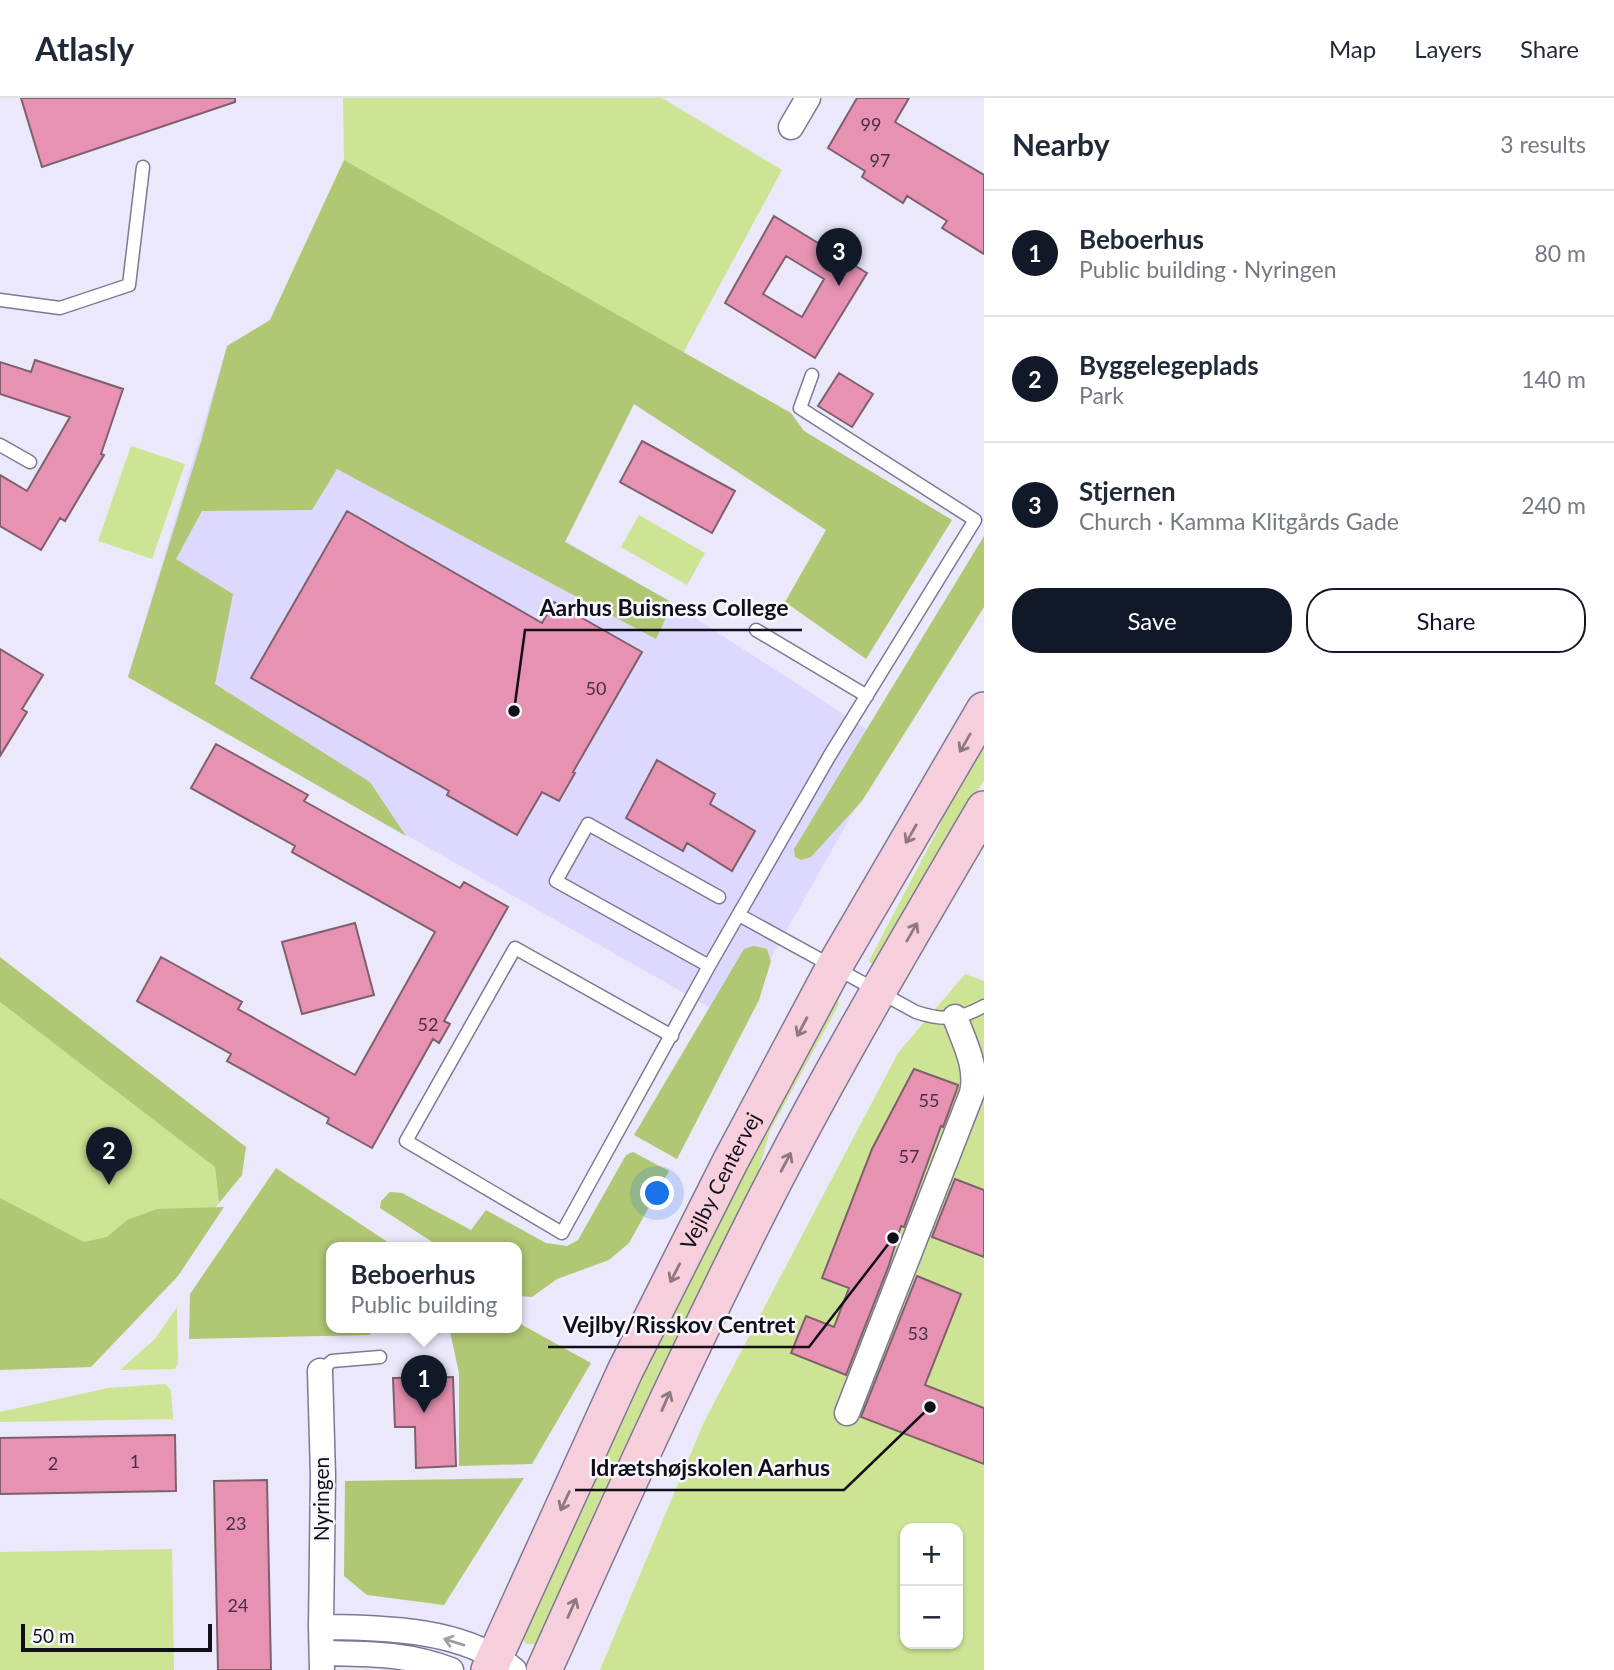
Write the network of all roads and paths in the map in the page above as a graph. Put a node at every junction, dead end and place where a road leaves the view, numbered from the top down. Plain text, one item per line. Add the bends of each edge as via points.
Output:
1 (808, 98) edge
2 (791, 127) dead end
3 (143, 167) dead end
4 (0, 300) edge
5 (812, 375) dead end
6 (0, 445) edge
7 (30, 462) dead end
8 (756, 630) dead end
9 (867, 696) junction
10 (984, 710) edge
11 (984, 809) edge
12 (719, 897) dead end
13 (739, 915) junction
14 (709, 966) junction
15 (834, 967) junction
16 (878, 991) junction
17 (984, 1006) edge
18 (955, 1017) junction
19 (672, 1036) junction
20 (979, 1082) edge
21 (380, 1357) dead end
22 (320, 1371) joint
23 (847, 1413) dead end
24 (321, 1627) junction
25 (322, 1662) edge
26 (499, 1665) edge
27 (451, 1670) edge
28 (544, 1670) edge

1 - 2 street
3 - 4 lane via 128,285 60,308
5 - 9 lane via 800,408 975,520
6 - 7 lane
8 - 9 lane
9 - 13 lane
10 -> 15 street, Vejlby Centervej
16 -> 11 street
12 - 14 lane via 588,824 556,881
13 - 14 lane
13 - 15 lane
14 - 19 lane
15 - 16 lane
15 -> 26 street, Vejlby Centervej via 625,1371
16 - 18 lane via 938,1019
28 -> 16 street via 671,1389
17 - 18 lane
18 - 20 street
19 - 19 lane via 562,1233 406,1141 515,948
20 - 23 street
21 - 22 lane via 331,1361
22 - 24 street, Nyringen
24 - 25 street, Nyringen
26 -> 24 street via 436,1636 391,1628
25 - 27 street, Nyringen via 385,1654 425,1660

